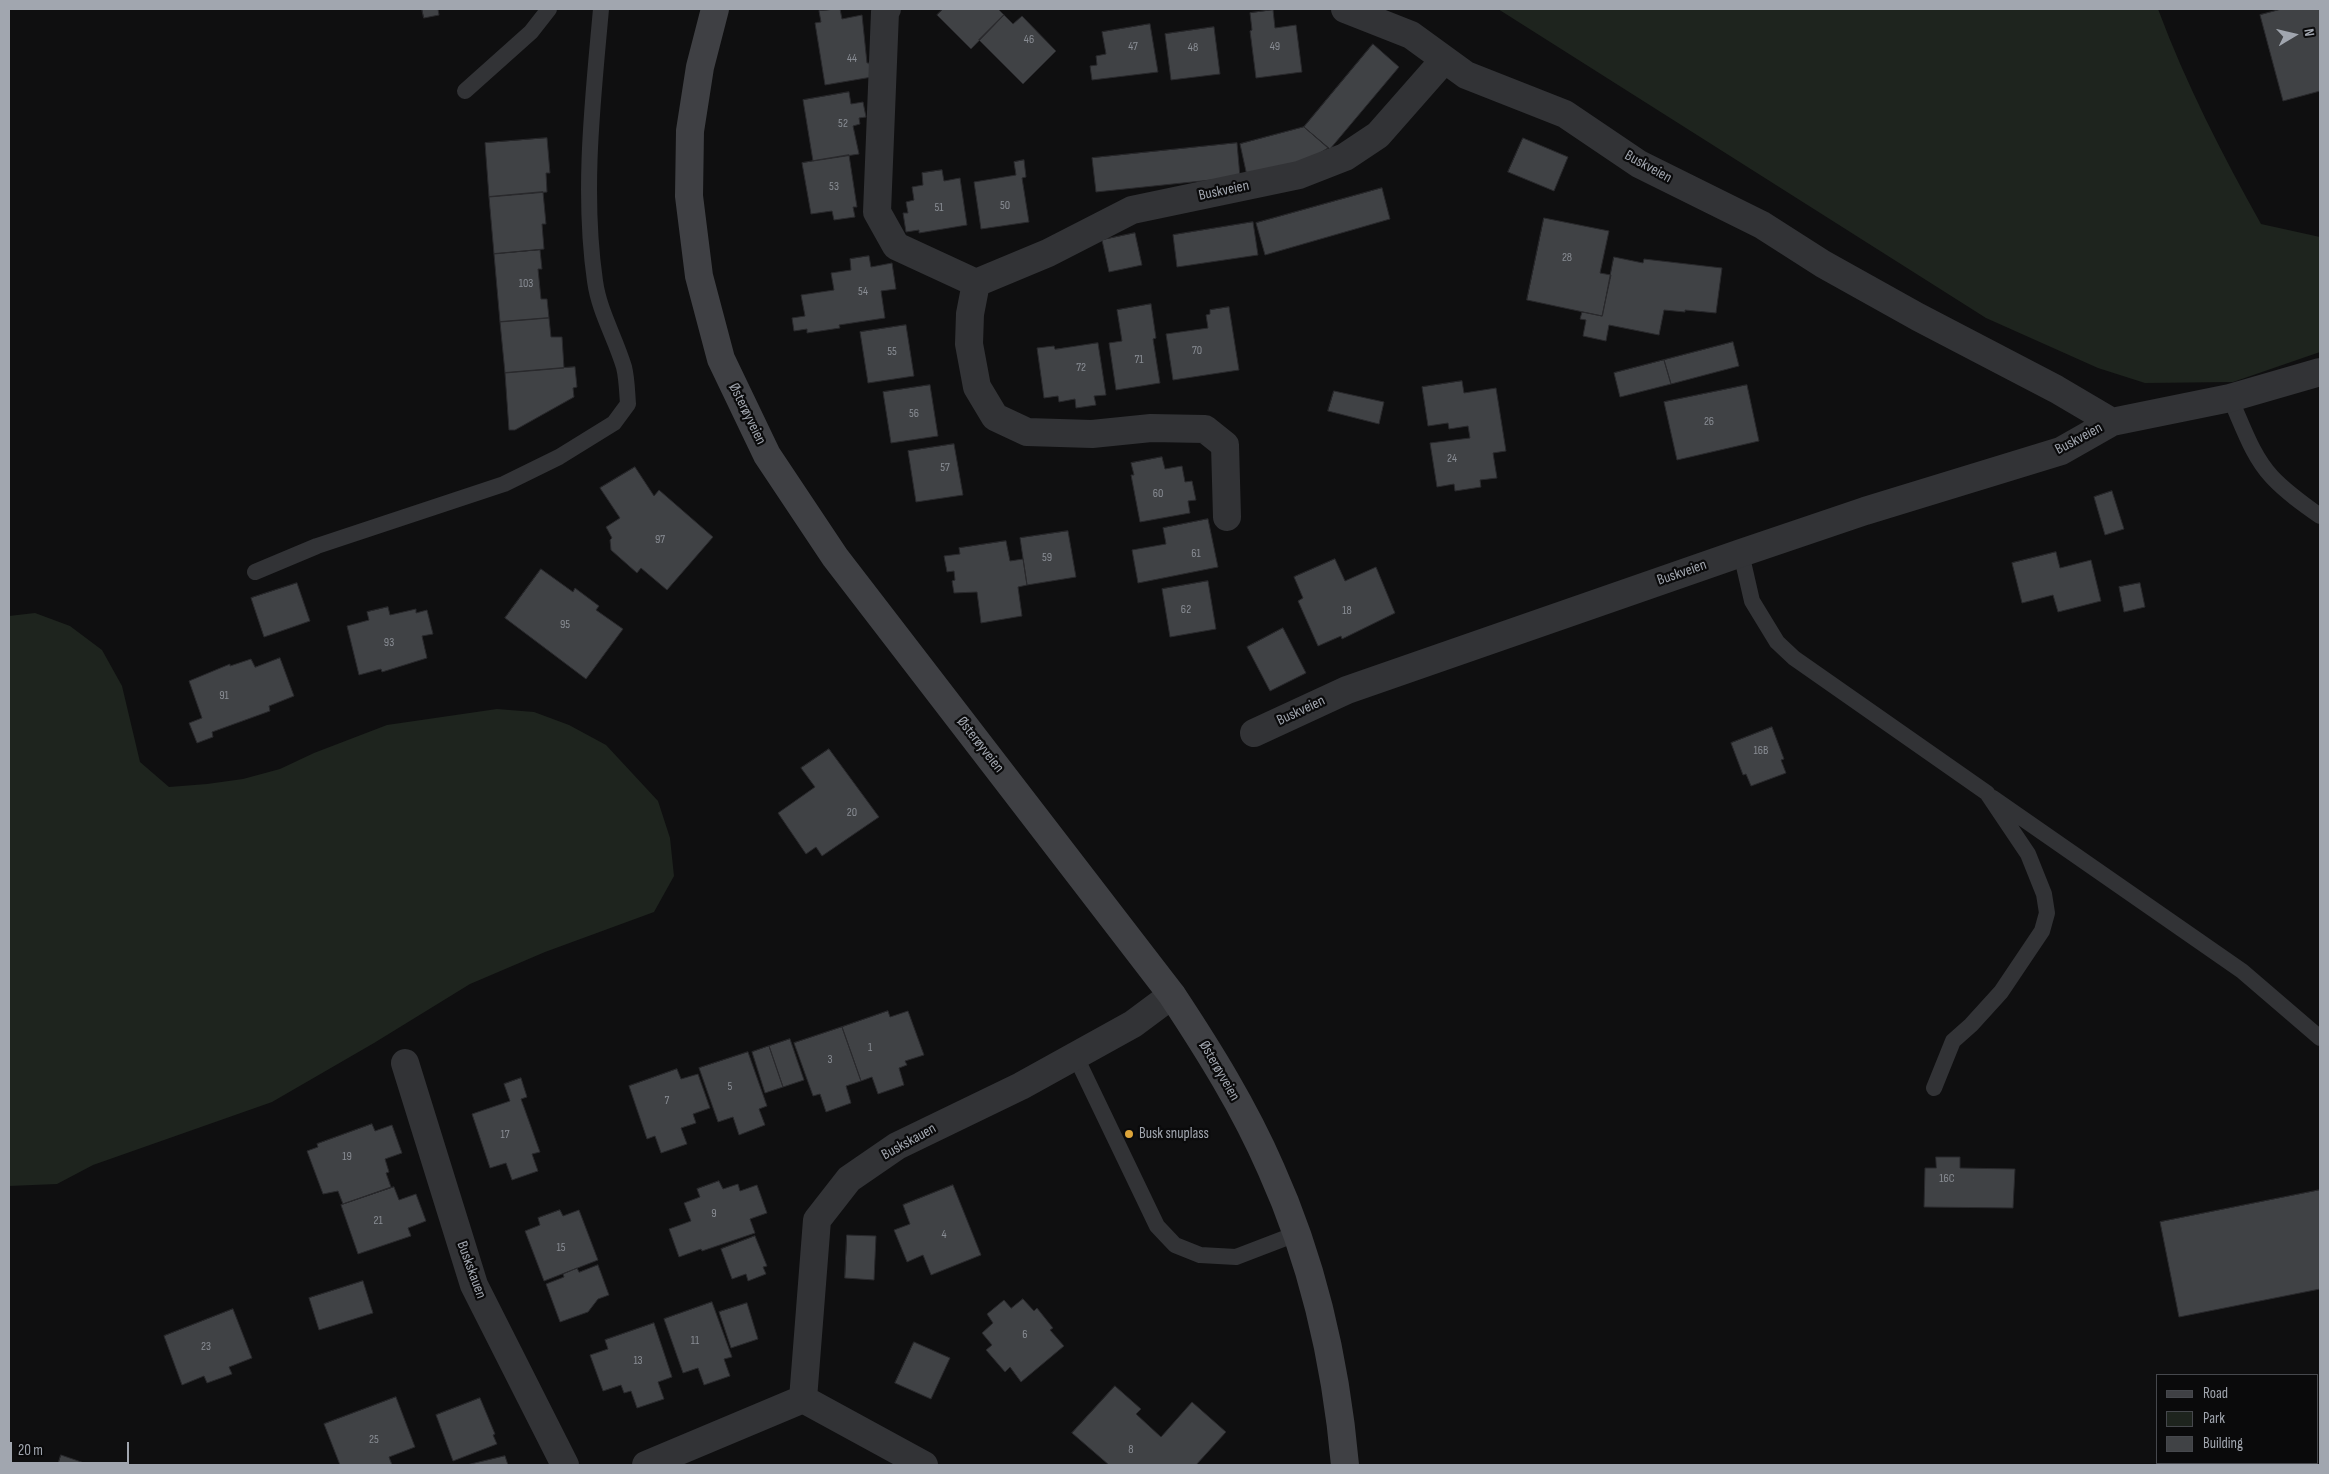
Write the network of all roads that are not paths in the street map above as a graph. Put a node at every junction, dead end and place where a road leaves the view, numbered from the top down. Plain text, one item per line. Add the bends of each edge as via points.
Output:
1 (549, 9) edge
2 (601, 9) edge
3 (715, 9) edge
4 (887, 9) edge
5 (1345, 9) edge
6 (1444, 60) junction
7 (465, 91) dead end
8 (976, 283) junction
9 (2320, 372) edge
10 (2230, 398) junction
11 (2112, 422) junction
12 (2320, 516) edge
13 (1227, 517) dead end
14 (1741, 553) junction
15 (255, 572) dead end
16 (1254, 733) dead end
17 (1987, 794) junction
18 (1172, 995) junction
19 (2320, 1038) edge
20 (1074, 1055) junction
21 (405, 1063) dead end
22 (1934, 1088) dead end
23 (1296, 1234) junction
24 (802, 1399) junction
25 (565, 1465) edge
26 (646, 1465) edge
27 (924, 1465) edge
28 (1345, 1465) edge

1 - 7 lane via 531,32
2 - 15 lane via 592,112 589,226 595,282 605,321 624,367 628,404 614,423 559,457 504,484 317,546
3 - 18 main road, Østerøyveien via 700,67 690,131 689,196 699,276 721,359 767,455 835,556
4 - 8 street via 880,96 877,212 896,246
5 - 6 street, Buskveien via 1411,36
6 - 8 street, Buskveien via 1378,135 1345,157 1299,175 1132,210 1048,253
6 - 11 street, Buskveien via 1466,75 1565,114 1639,164 1762,225 1823,264
8 - 13 street via 969,344 978,387 995,417 1027,432 1092,434 1151,428 1205,429 1225,445
9 - 10 street, Buskveien
10 - 11 street, Buskveien
10 - 12 lane via 2253,448 2271,476
11 - 14 street, Buskveien via 2061,451
14 - 16 street, Buskveien via 1347,690
14 - 17 lane via 1752,601 1777,642 1794,658
17 - 19 lane via 2242,971
17 - 22 lane via 2028,854 2044,894 2047,913 2042,931 2016,972 1971,1025 1953,1041
18 - 20 street, Buskskauen via 1133,1024
18 - 23 main road, Østerøyveien via 1212,1055 1245,1115 1272,1170
20 - 23 lane via 1157,1226 1175,1245 1200,1255 1236,1257
20 - 24 street, Buskskauen via 1021,1086 897,1146 848,1179 817,1220
21 - 25 street, Buskskauen via 474,1285
23 - 28 main road, Østerøyveien via 1318,1304 1337,1394
24 - 26 street
24 - 27 street

